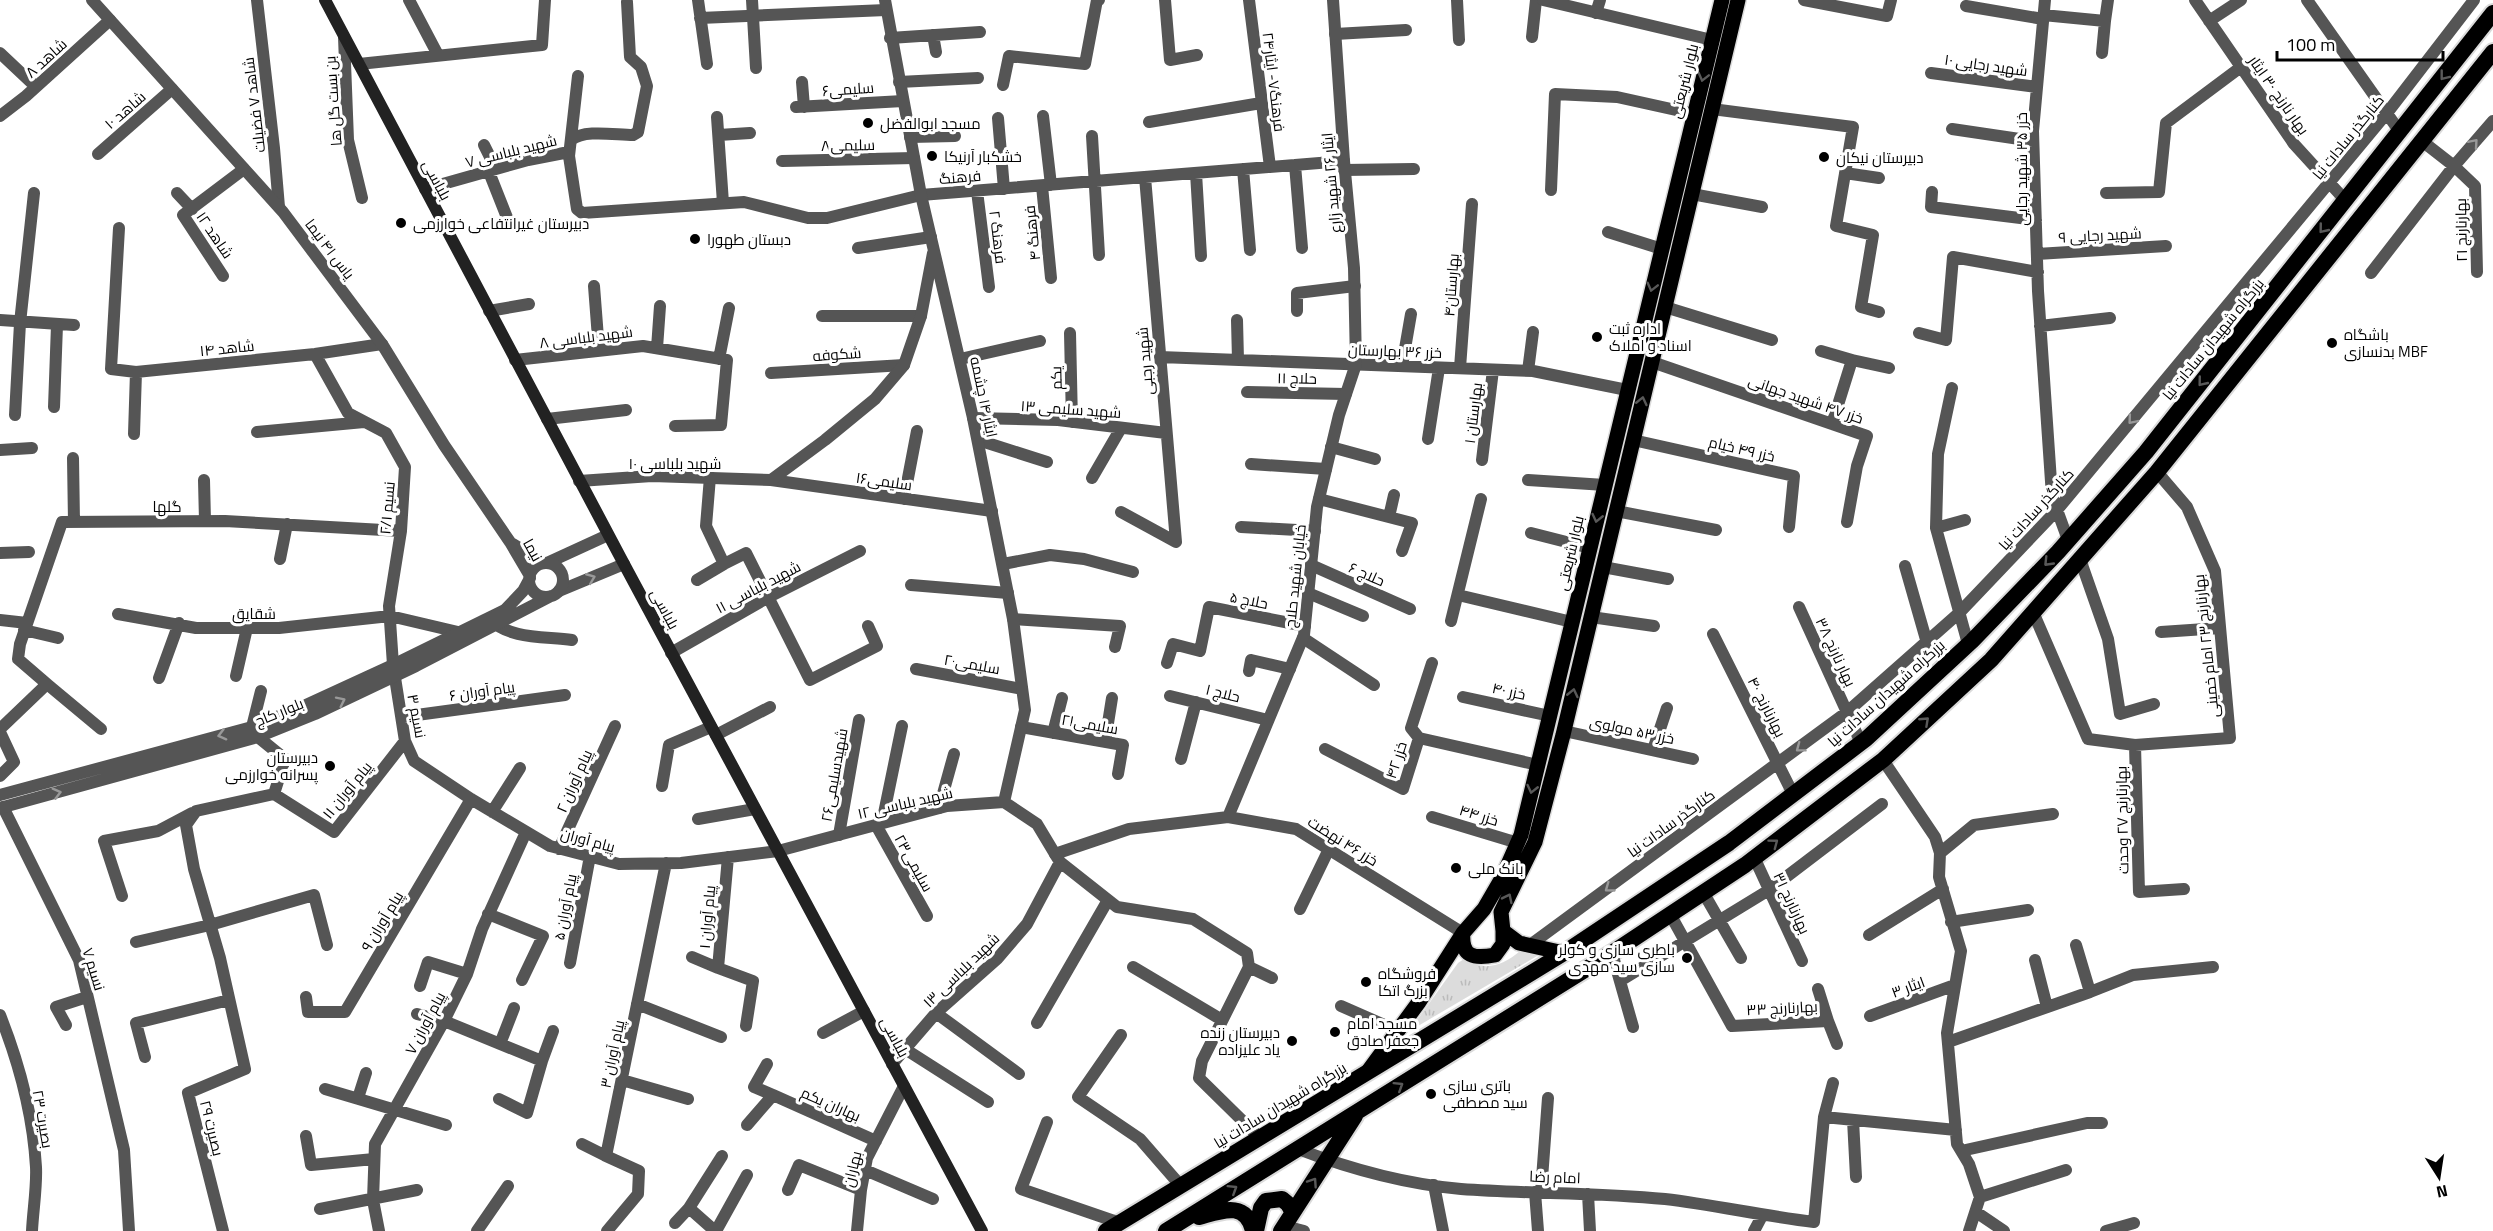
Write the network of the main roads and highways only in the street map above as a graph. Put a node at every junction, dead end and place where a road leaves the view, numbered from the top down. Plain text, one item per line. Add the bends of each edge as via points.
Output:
1 (324, 0) edge
2 (1722, 0) edge
3 (1738, 0) edge
4 (2493, 14) edge
5 (2493, 52) edge
6 (1683, 161) junction
7 (1699, 165) junction
8 (1503, 931) junction
9 (1463, 933) junction
10 (1564, 953) junction
11 (1365, 1075) junction
12 (1358, 1112) junction
13 (1286, 1223) edge
14 (1113, 1227) edge
15 (1172, 1227) edge
16 (982, 1231) edge
17 (1255, 1231) edge

1 - 16 main road, بلباسی
2 -> 6 main road, بلوار شریعتی
3 - 7 main road
4 -> 10 highway, بزرگراه شهیدان سادات نیا via 2146,452 1968,644 1861,743 1729,843
12 -> 5 highway via 1612,953 1754,858 1883,760 1991,660 2157,472
6 - 7 main road
6 -> 9 main road, بلوار شریعتی via 1518,843 1484,909
8 -> 7 main road via 1501,912 1535,842 1564,730
8 - 9 main road via 1503,944 1495,955 1480,958 1468,954 1462,945
8 - 10 main road via 1519,943
9 - 11 main road, بلوار شریعتی
10 - 11 highway, بزرگراه شهیدان سادات نیا
11 - 14 highway, بزرگراه شهیدان سادات نیا
13 -> 12 highway
15 -> 12 highway
13 - 17 highway via 1288,1204 1282,1199 1266,1202
15 - 17 highway via 1227,1209 1241,1212

